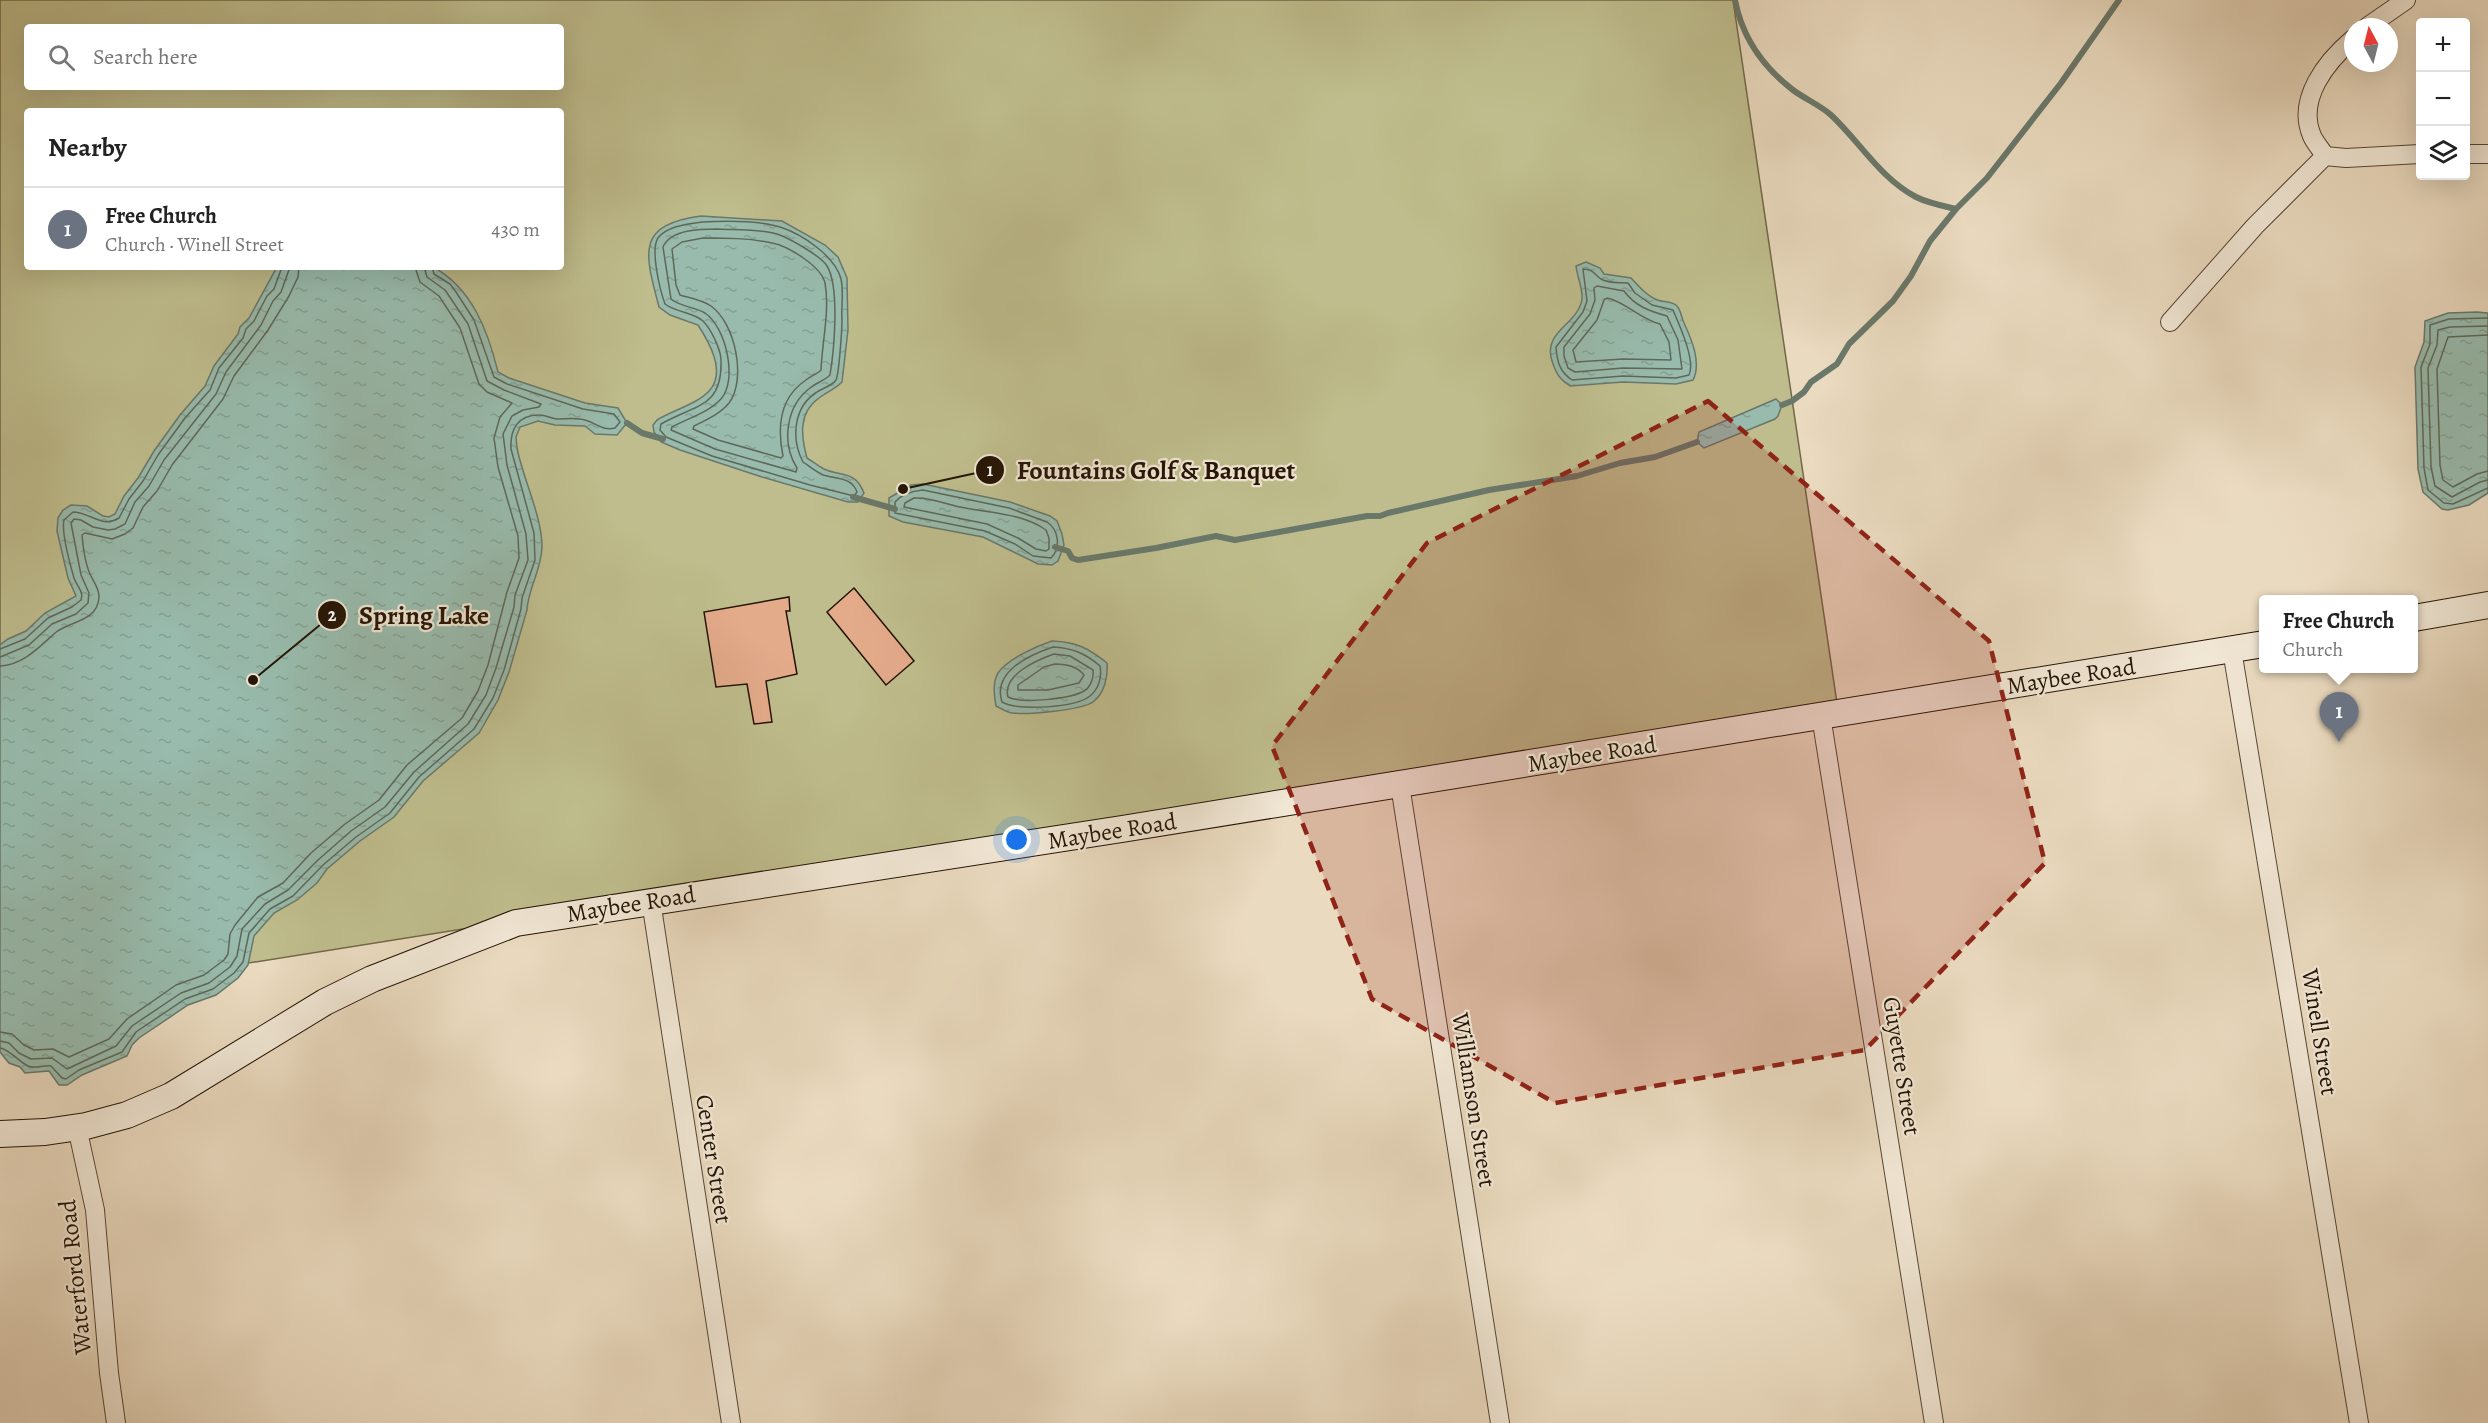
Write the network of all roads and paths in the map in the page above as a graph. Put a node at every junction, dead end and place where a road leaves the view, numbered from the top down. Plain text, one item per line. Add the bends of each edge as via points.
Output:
1 (2406, 0) edge
2 (2380, 18) edge
3 (2344, 46) edge
4 (2416, 154) edge
5 (2470, 154) edge
6 (2488, 154) edge
7 (2325, 156) junction
8 (2170, 321) dead end
9 (2488, 605) edge
10 (2418, 617) edge
11 (2259, 645) edge
12 (2232, 650) junction
13 (1821, 716) junction
14 (1400, 785) junction
15 (651, 901) junction
16 (77, 1127) junction
17 (0, 1134) edge
18 (116, 1423) edge
19 (731, 1423) edge
20 (1500, 1423) edge
21 (1934, 1423) edge
22 (2359, 1423) edge

1 - 2 street
3 - 7 street via 2316,81 2310,103 2312,136
4 - 7 street
5 - 6 street
7 - 8 street via 2255,226
9 - 10 main road
11 - 12 main road, Maybee Road
12 - 13 main road, Maybee Road
12 - 22 street, Winell Street
13 - 14 main road, Maybee Road
13 - 21 street, Guyette Street
14 - 15 main road, Maybee Road
14 - 20 street, Williamson Street
15 - 16 main road, Maybee Road via 516,922 325,1002 171,1096 126,1115
15 - 19 street, Center Street
16 - 17 main road, Maybee Road
16 - 18 street, Waterford Road via 95,1210

